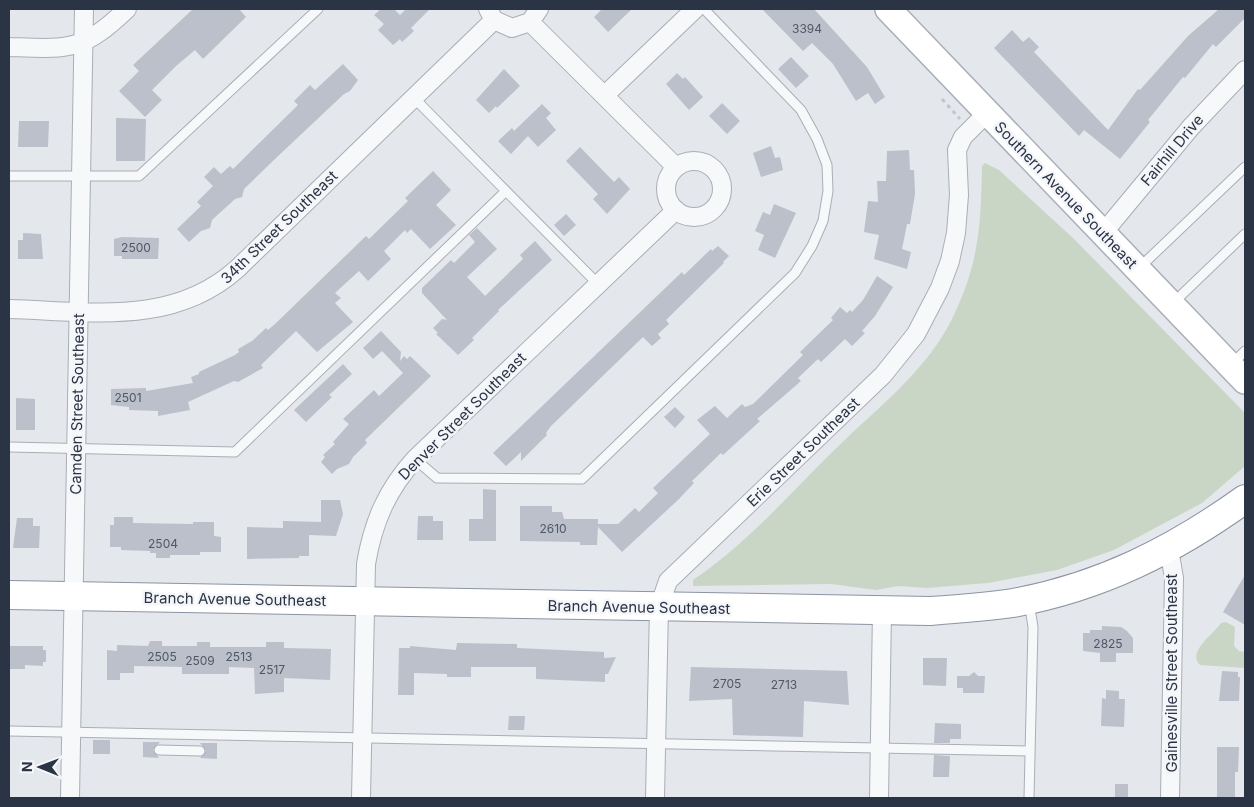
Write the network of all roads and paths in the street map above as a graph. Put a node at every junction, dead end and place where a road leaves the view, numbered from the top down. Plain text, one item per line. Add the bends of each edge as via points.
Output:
1 (84, 9) edge
2 (127, 9) edge
3 (318, 9) edge
4 (695, 9) edge
5 (704, 9) edge
6 (888, 9) edge
7 (491, 14) edge
8 (535, 16) edge
9 (83, 43) junction
10 (9, 47) edge
11 (1245, 70) edge
12 (605, 95) junction
13 (413, 98) junction
14 (942, 99) dead end
15 (987, 113) junction
16 (962, 122) dead end
17 (676, 167) junction
18 (1245, 167) edge
19 (9, 176) edge
20 (81, 177) junction
21 (506, 190) junction
22 (676, 210) junction
23 (1103, 233) junction
24 (1245, 234) edge
25 (1138, 269) junction
26 (598, 284) junction
27 (1172, 304) junction
28 (9, 309) edge
29 (79, 311) junction
30 (1240, 366) edge
31 (9, 448) edge
32 (77, 448) junction
33 (415, 458) junction
34 (1245, 499) edge
35 (1169, 549) junction
36 (9, 595) edge
37 (74, 596) junction
38 (1028, 599) junction
39 (365, 602) junction
40 (659, 607) junction
41 (882, 611) junction
42 (9, 731) edge
43 (71, 732) junction
44 (180, 734) junction
45 (363, 737) junction
46 (656, 744) junction
47 (880, 747) junction
48 (160, 750) dead end
49 (180, 750) junction
50 (200, 751) dead end
51 (1030, 751) junction
52 (70, 798) edge
53 (362, 798) edge
54 (655, 798) edge
55 (879, 798) edge
56 (1029, 798) edge
57 (1170, 798) edge

1 - 9 street, Camden Street Southeast
2 - 9 street via 106,29
3 - 20 lane via 139,176
4 - 12 street
5 - 33 lane via 801,110 827,165 828,192 823,221 795,273 582,479 437,478
6 - 15 main road, Southern Avenue Southeast
7 - 8 street via 512,28 522,27
7 - 13 street, 34th Street Southeast
8 - 12 street
9 - 10 street via 57,49
9 - 20 street, Camden Street Southeast
11 - 23 street, Fairhill Drive via 1191,127
12 - 17 street
13 - 21 lane
13 - 29 street, 34th Street Southeast via 237,269 212,288 184,302 155,309
14 - 16 path
15 - 23 main road, Southern Avenue Southeast
15 - 40 street, Erie Street Southeast via 962,137 957,150 958,204 954,242 940,288 916,334 883,375 668,581
17 - 22 street via 670,175 666,194
17 - 22 street via 685,162 704,162 719,175 722,184 719,204 712,211 694,218
18 - 25 lane
19 - 20 lane
20 - 29 street, Camden Street Southeast
21 - 26 lane
21 - 32 lane via 234,452
22 - 26 street, Denver Street Southeast
23 - 25 main road, Southern Avenue Southeast
24 - 27 lane
25 - 27 main road, Southern Avenue Southeast
26 - 33 street, Denver Street Southeast
27 - 30 main road, Southern Avenue Southeast
28 - 29 street, 34th Street Southeast
29 - 32 street, Camden Street Southeast
31 - 32 lane
32 - 37 street, Camden Street Southeast
33 - 39 street, Denver Street Southeast via 390,490 377,516 366,564
34 - 35 highway, Branch Avenue Southeast
35 - 38 highway, Branch Avenue Southeast via 1110,574
35 - 57 street, Gainesville Street Southeast via 1174,578
36 - 37 highway, Branch Avenue Southeast
37 - 39 highway, Branch Avenue Southeast
37 - 43 street, Camden Street Southeast
38 - 41 highway, Branch Avenue Southeast via 991,606
38 - 51 lane via 1033,627
39 - 40 highway, Branch Avenue Southeast
39 - 45 street, Denver Street Southeast
40 - 41 highway, Branch Avenue Southeast
40 - 46 street, Erie Street Southeast
41 - 47 street
42 - 43 lane
43 - 44 lane
43 - 52 street, Camden Street Southeast
44 - 45 lane
44 - 49 lane
45 - 46 lane
45 - 53 street, Denver Street Southeast
46 - 47 lane
46 - 54 street, Erie Street Southeast
47 - 51 lane
47 - 55 street
48 - 49 lane
49 - 50 lane
51 - 56 lane

